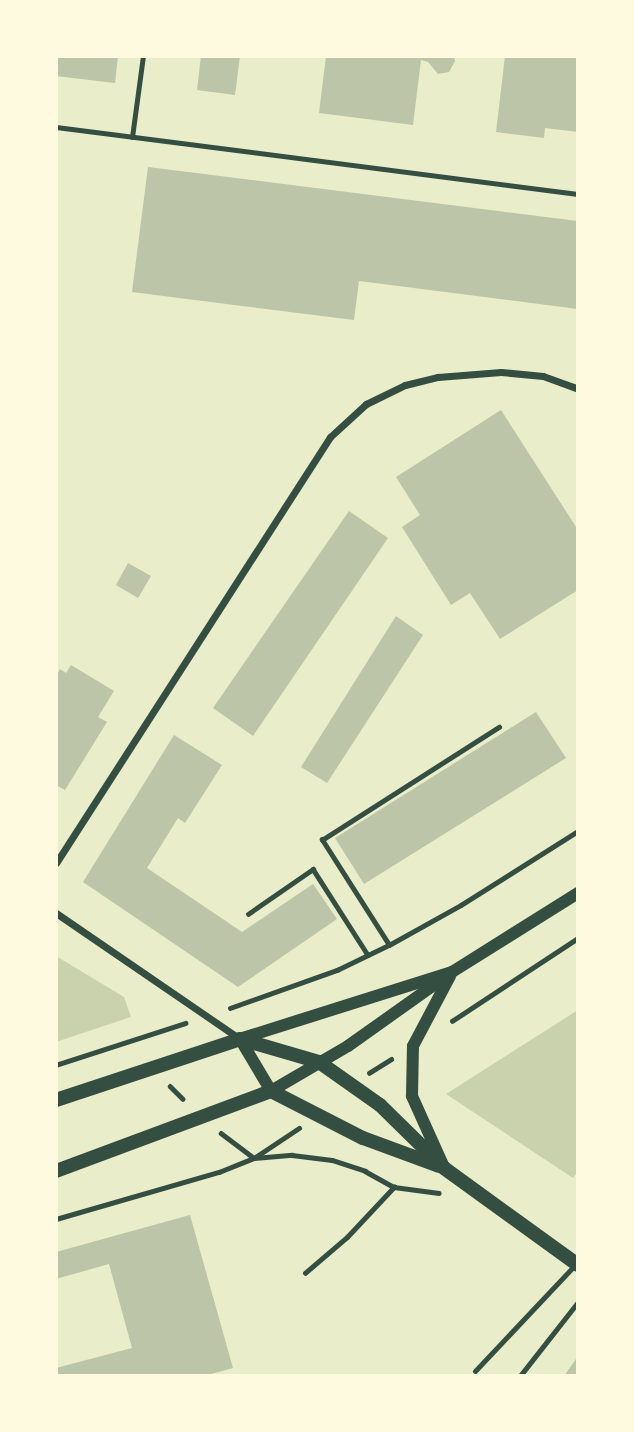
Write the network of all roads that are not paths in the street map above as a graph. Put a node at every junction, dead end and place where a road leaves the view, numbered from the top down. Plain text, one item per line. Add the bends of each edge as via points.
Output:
1 (143, 56) edge
2 (56, 127) edge
3 (132, 136) junction
4 (578, 194) edge
5 (578, 389) edge
6 (56, 863) edge
7 (578, 893) edge
8 (56, 913) edge
9 (452, 972) junction
10 (240, 1039) junction
11 (319, 1062) junction
12 (271, 1091) junction
13 (56, 1100) edge
14 (444, 1168) junction
15 (56, 1171) edge
16 (577, 1264) edge
17 (475, 1371) dead end

1 - 3 lane
2 - 3 lane
3 - 4 lane
5 - 6 street via 543,376 501,372 405,385 366,404 330,437
7 - 9 street
8 - 10 street
9 - 10 street
9 - 11 street
9 - 14 street via 413,1046 411,1096
10 - 11 main road
10 - 12 street
10 - 13 main road
11 - 12 street
11 - 14 main road via 380,1105
12 - 14 main road via 363,1138
12 - 15 main road
14 - 16 main road
16 - 17 lane

